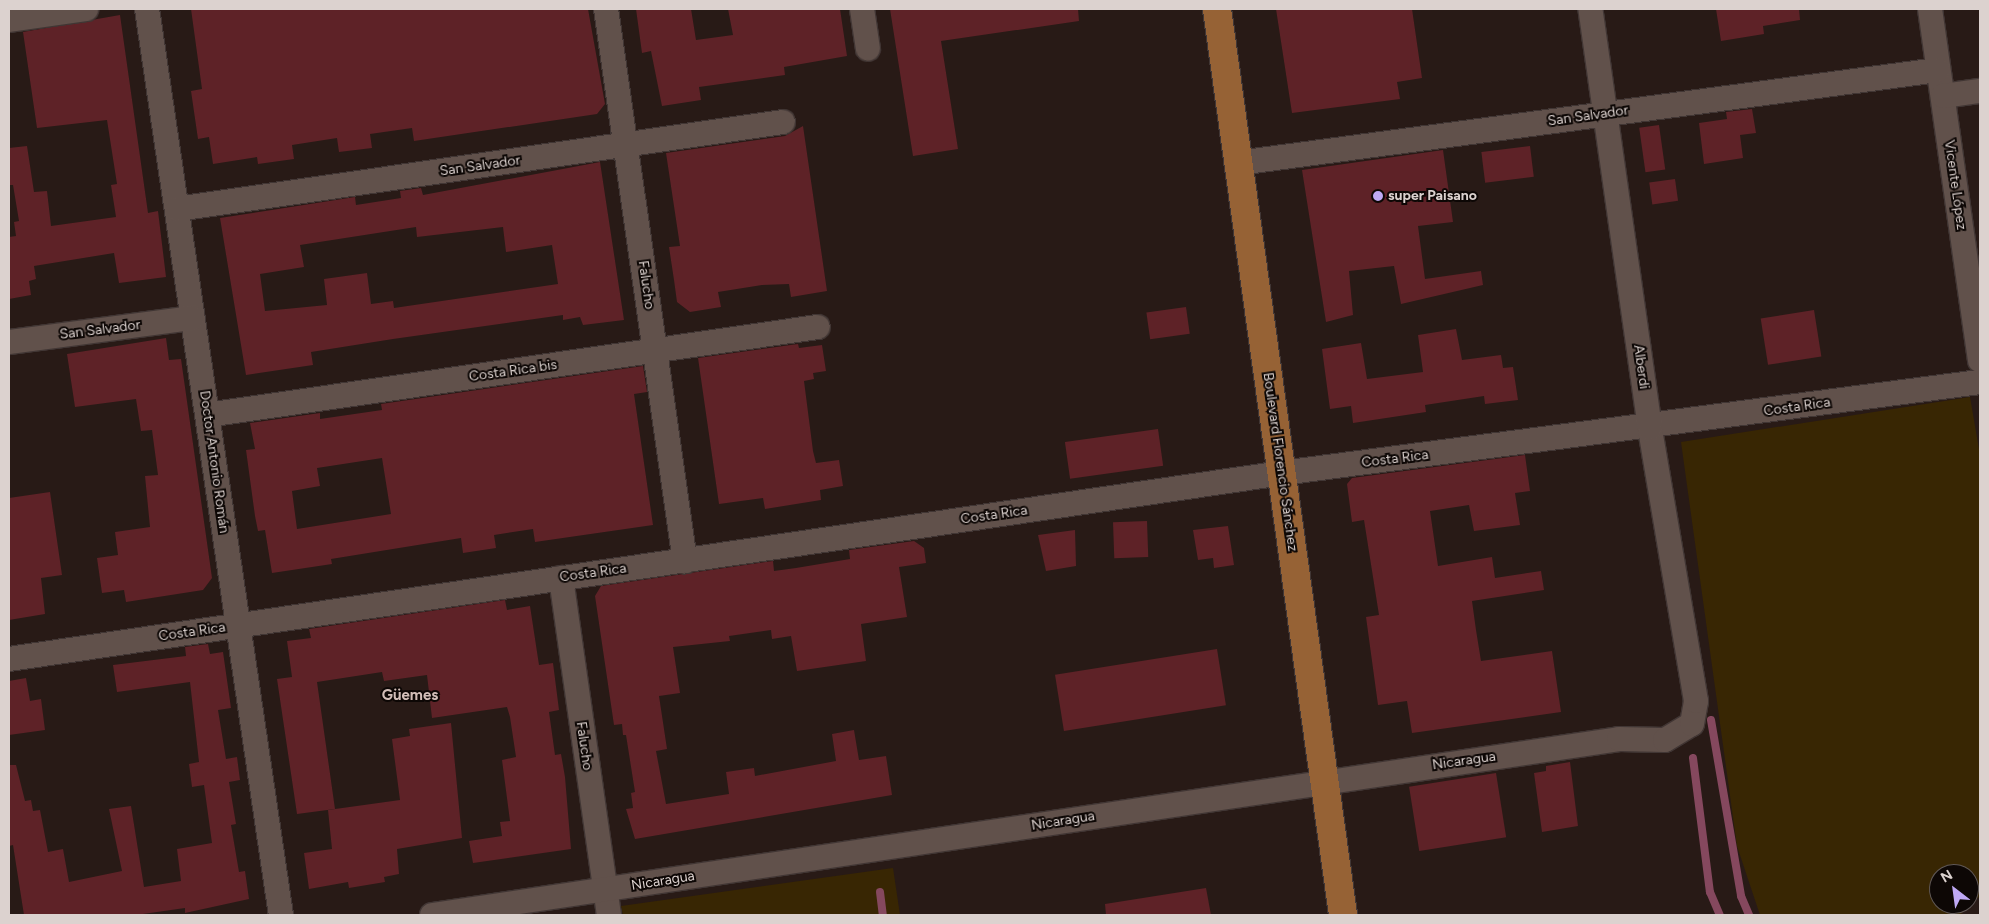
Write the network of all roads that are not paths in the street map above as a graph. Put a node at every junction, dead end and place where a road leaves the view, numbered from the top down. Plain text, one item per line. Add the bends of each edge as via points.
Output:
1 (86, 9) edge
2 (147, 9) edge
3 (606, 9) edge
4 (862, 9) edge
5 (1217, 9) edge
6 (1590, 9) edge
7 (1930, 9) edge
8 (9, 20) edge
9 (868, 49) dead end
10 (1938, 70) junction
11 (1980, 91) edge
12 (1943, 96) junction
13 (1604, 114) junction
14 (783, 122) dead end
15 (625, 145) junction
16 (1238, 163) junction
17 (177, 209) junction
18 (192, 318) junction
19 (818, 327) dead end
20 (9, 342) edge
21 (655, 350) junction
22 (1980, 360) edge
23 (1980, 382) edge
24 (207, 415) junction
25 (1650, 428) junction
26 (1282, 473) junction
27 (686, 560) junction
28 (561, 578) junction
29 (237, 625) junction
30 (9, 659) edge
31 (1692, 724) joint
32 (1325, 781) junction
33 (604, 890) junction
34 (281, 915) edge
35 (432, 915) edge
36 (609, 915) edge
37 (1343, 915) edge

1 - 8 street
2 - 17 street, Doctor Antonio Román
3 - 15 street, Falucho
4 - 9 street
5 - 16 main road, Boulevard Florencio Sánchez
6 - 13 street, Alberdi
7 - 10 street, Vicente López
10 - 12 street, Vicente López
10 - 13 street, San Salvador
11 - 12 street
12 - 22 street, Vicente López
13 - 16 street, San Salvador
13 - 25 street, Alberdi
14 - 15 street, San Salvador
15 - 17 street, San Salvador
15 - 21 street, Falucho
16 - 26 main road, Boulevard Florencio Sánchez
17 - 18 street, Doctor Antonio Román
18 - 20 street, San Salvador
18 - 24 street, Doctor Antonio Román
19 - 21 street, Costa Rica bis
21 - 24 street, Costa Rica bis
21 - 27 street, Falucho
23 - 25 street, Costa Rica
24 - 29 street, Doctor Antonio Román
25 - 26 street, Costa Rica
25 - 31 street, Alberdi via 1696,701
26 - 27 street, Costa Rica
26 - 32 main road, Boulevard Florencio Sánchez
27 - 28 street, Costa Rica
28 - 29 street, Costa Rica
28 - 33 street, Falucho
29 - 30 street, Costa Rica
29 - 34 street, Doctor Antonio Román
31 - 32 street, Nicaragua via 1665,740 1619,739
32 - 33 street, Nicaragua
32 - 37 main road, Boulevard Florencio Sánchez
33 - 35 street, Nicaragua
33 - 36 street, Falucho

